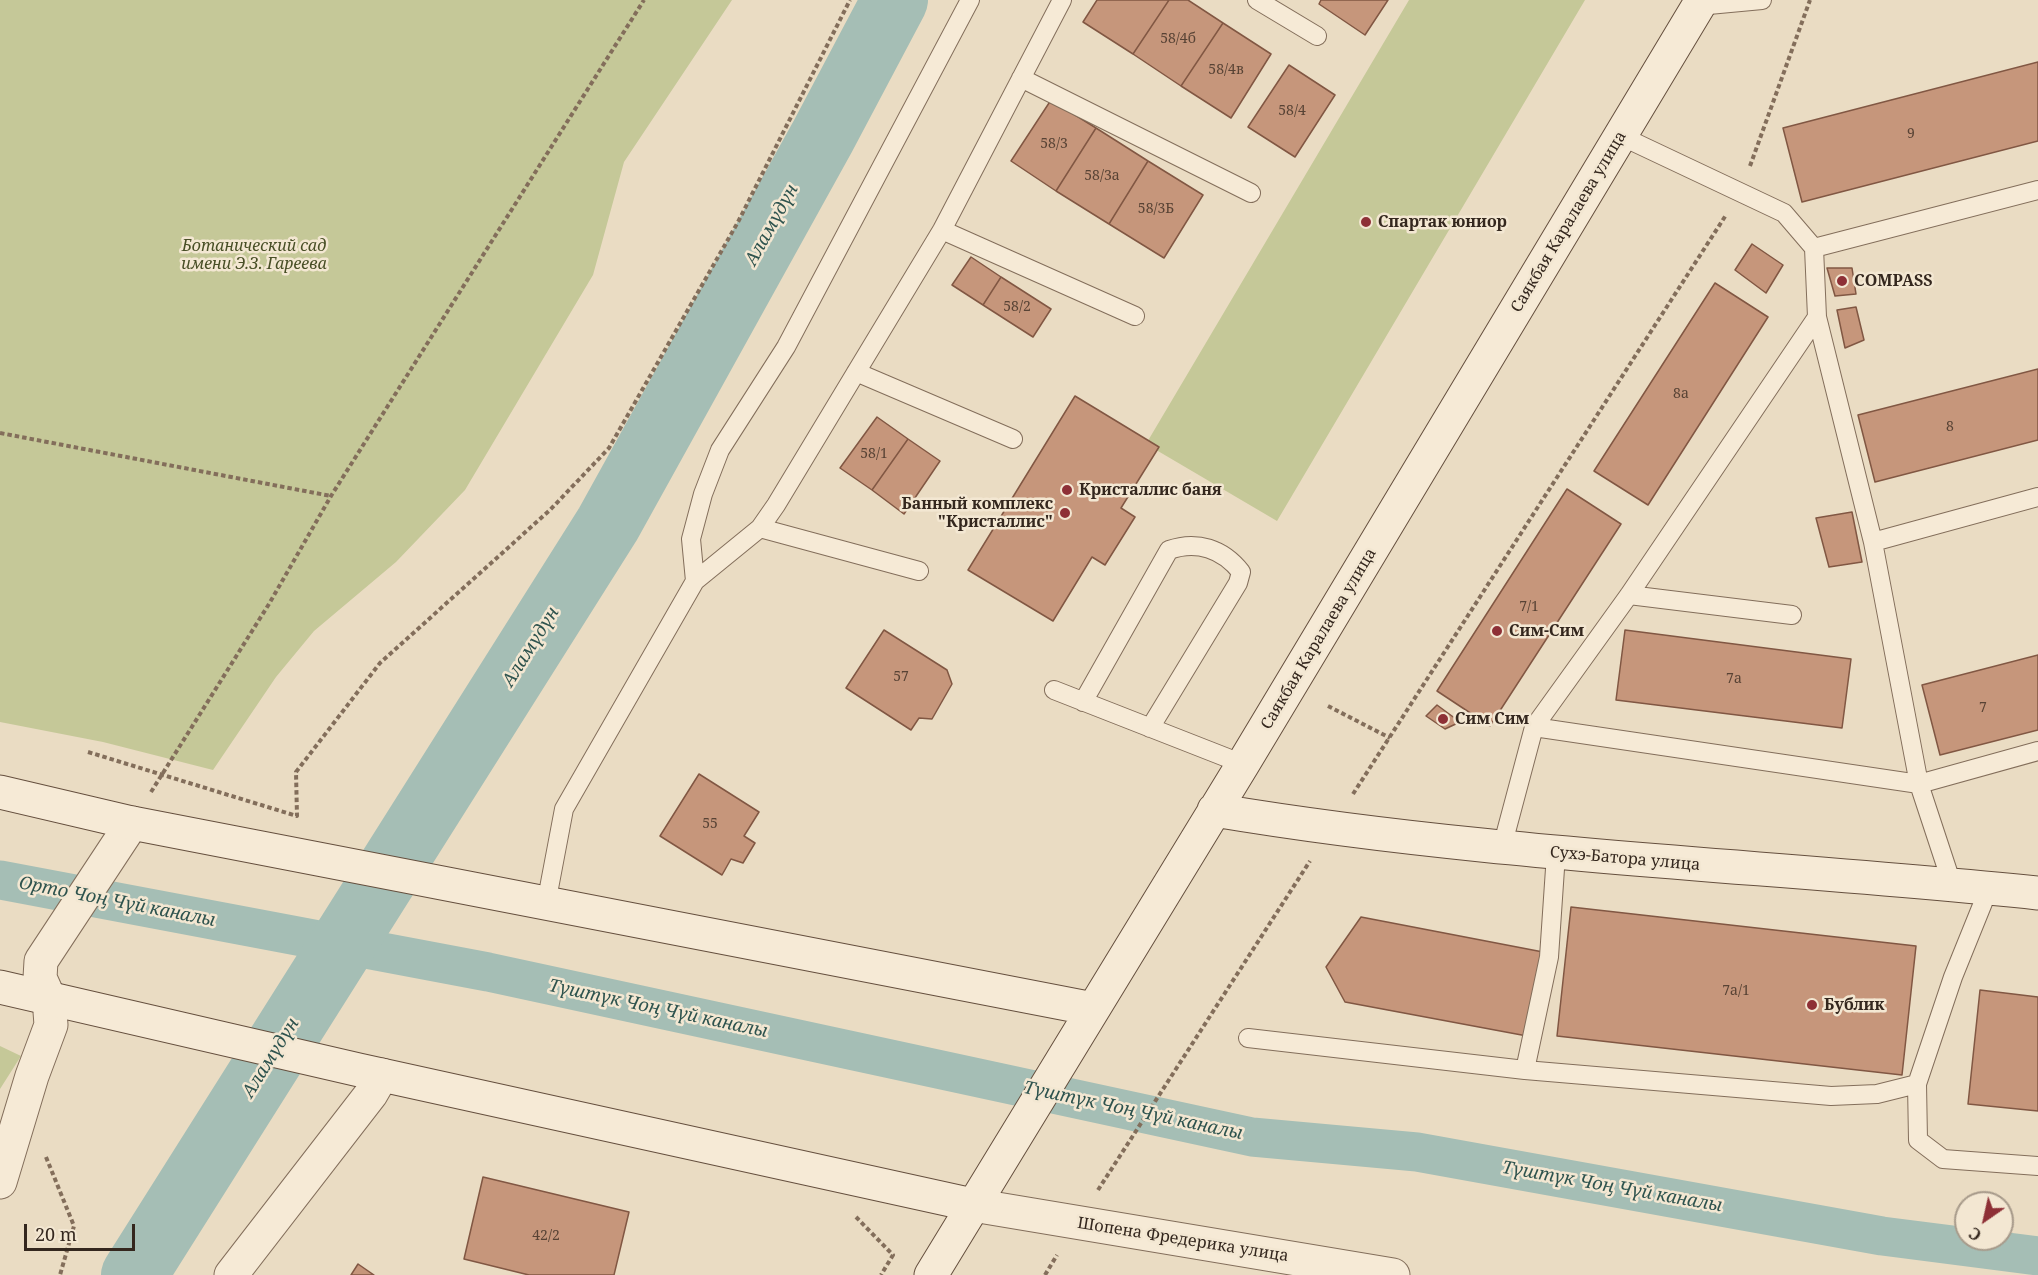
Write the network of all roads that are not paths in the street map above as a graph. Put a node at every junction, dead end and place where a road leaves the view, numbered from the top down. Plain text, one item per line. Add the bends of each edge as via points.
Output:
1 (970, 0) edge
2 (1062, 0) edge
3 (1257, 0) edge
4 (1762, 0) edge
5 (1700, 3) edge
6 (1317, 36) dead end
7 (1022, 78) junction
8 (1621, 136) junction
9 (2038, 190) edge
10 (1251, 193) dead end
11 (942, 230) junction
12 (1814, 248) junction
13 (1135, 316) dead end
14 (1817, 317) junction
15 (856, 372) junction
16 (1013, 439) dead end
17 (2038, 497) edge
18 (760, 528) junction
19 (1873, 542) junction
20 (920, 571) dead end
21 (695, 581) junction
22 (1629, 595) junction
23 (1792, 615) dead end
24 (1054, 690) dead end
25 (1083, 702) junction
26 (1534, 727) junction
27 (1150, 728) junction
28 (2038, 752) edge
29 (1243, 764) junction
30 (1919, 784) junction
31 (0, 792) edge
32 (1214, 810) junction
33 (132, 823) junction
34 (1502, 847) junction
35 (1556, 854) junction
36 (1952, 884) junction
37 (1989, 888) junction
38 (2038, 893) edge
39 (546, 904) junction
40 (0, 987) edge
41 (49, 998) junction
42 (1093, 1010) junction
43 (1248, 1038) dead end
44 (1524, 1070) junction
45 (382, 1076) junction
46 (1917, 1084) junction
47 (2038, 1166) edge
48 (0, 1182) edge
49 (973, 1205) junction
50 (231, 1275) edge
51 (931, 1275) edge
52 (1394, 1275) edge

1 - 21 lane via 786,347 720,450 691,539
2 - 7 lane
3 - 6 lane
4 - 5 lane
5 - 8 main road, Саякбая Каралаева улица
7 - 10 lane
7 - 11 lane
8 - 12 lane via 1784,213
8 - 29 main road, Саякбая Каралаева улица
9 - 12 lane
11 - 13 lane
11 - 15 lane
12 - 14 lane
14 - 19 lane
14 - 22 lane
15 - 16 lane
15 - 18 lane
17 - 19 lane
18 - 20 lane
18 - 21 lane
19 - 30 lane
21 - 39 lane via 564,809
22 - 23 lane
22 - 26 lane
24 - 25 lane
25 - 27 lane
25 - 27 lane via 1169,550 1200,544 1231,560 1241,573
26 - 30 lane
26 - 34 lane
27 - 29 lane
28 - 30 lane
29 - 32 main road, Саякбая Каралаева улица
30 - 36 lane
31 - 33 main road
32 - 34 main road, Сухэ-Батора улица via 1331,830
32 - 42 main road, Саякбая Каралаева улица
33 - 39 main road
33 - 41 main road via 41,961 40,978
34 - 35 main road, Сухэ-Батора улица
35 - 36 main road, Сухэ-Батора улица
35 - 44 lane via 1549,957
36 - 37 main road, Сухэ-Батора улица
37 - 38 main road, Сухэ-Батора улица
37 - 46 lane via 1953,977
39 - 42 main road
40 - 41 main road, Шопена Фредерика улица
41 - 45 main road, Шопена Фредерика улица
41 - 48 main road via 51,1025
42 - 49 main road, Саякбая Каралаева улица
43 - 44 lane
44 - 46 lane via 1831,1096 1877,1094
45 - 49 main road, Шопена Фредерика улица
45 - 50 main road
46 - 47 lane via 1918,1140 1943,1159
49 - 51 main road, Саякбая Каралаева улица
49 - 52 main road, Шопена Фредерика улица

